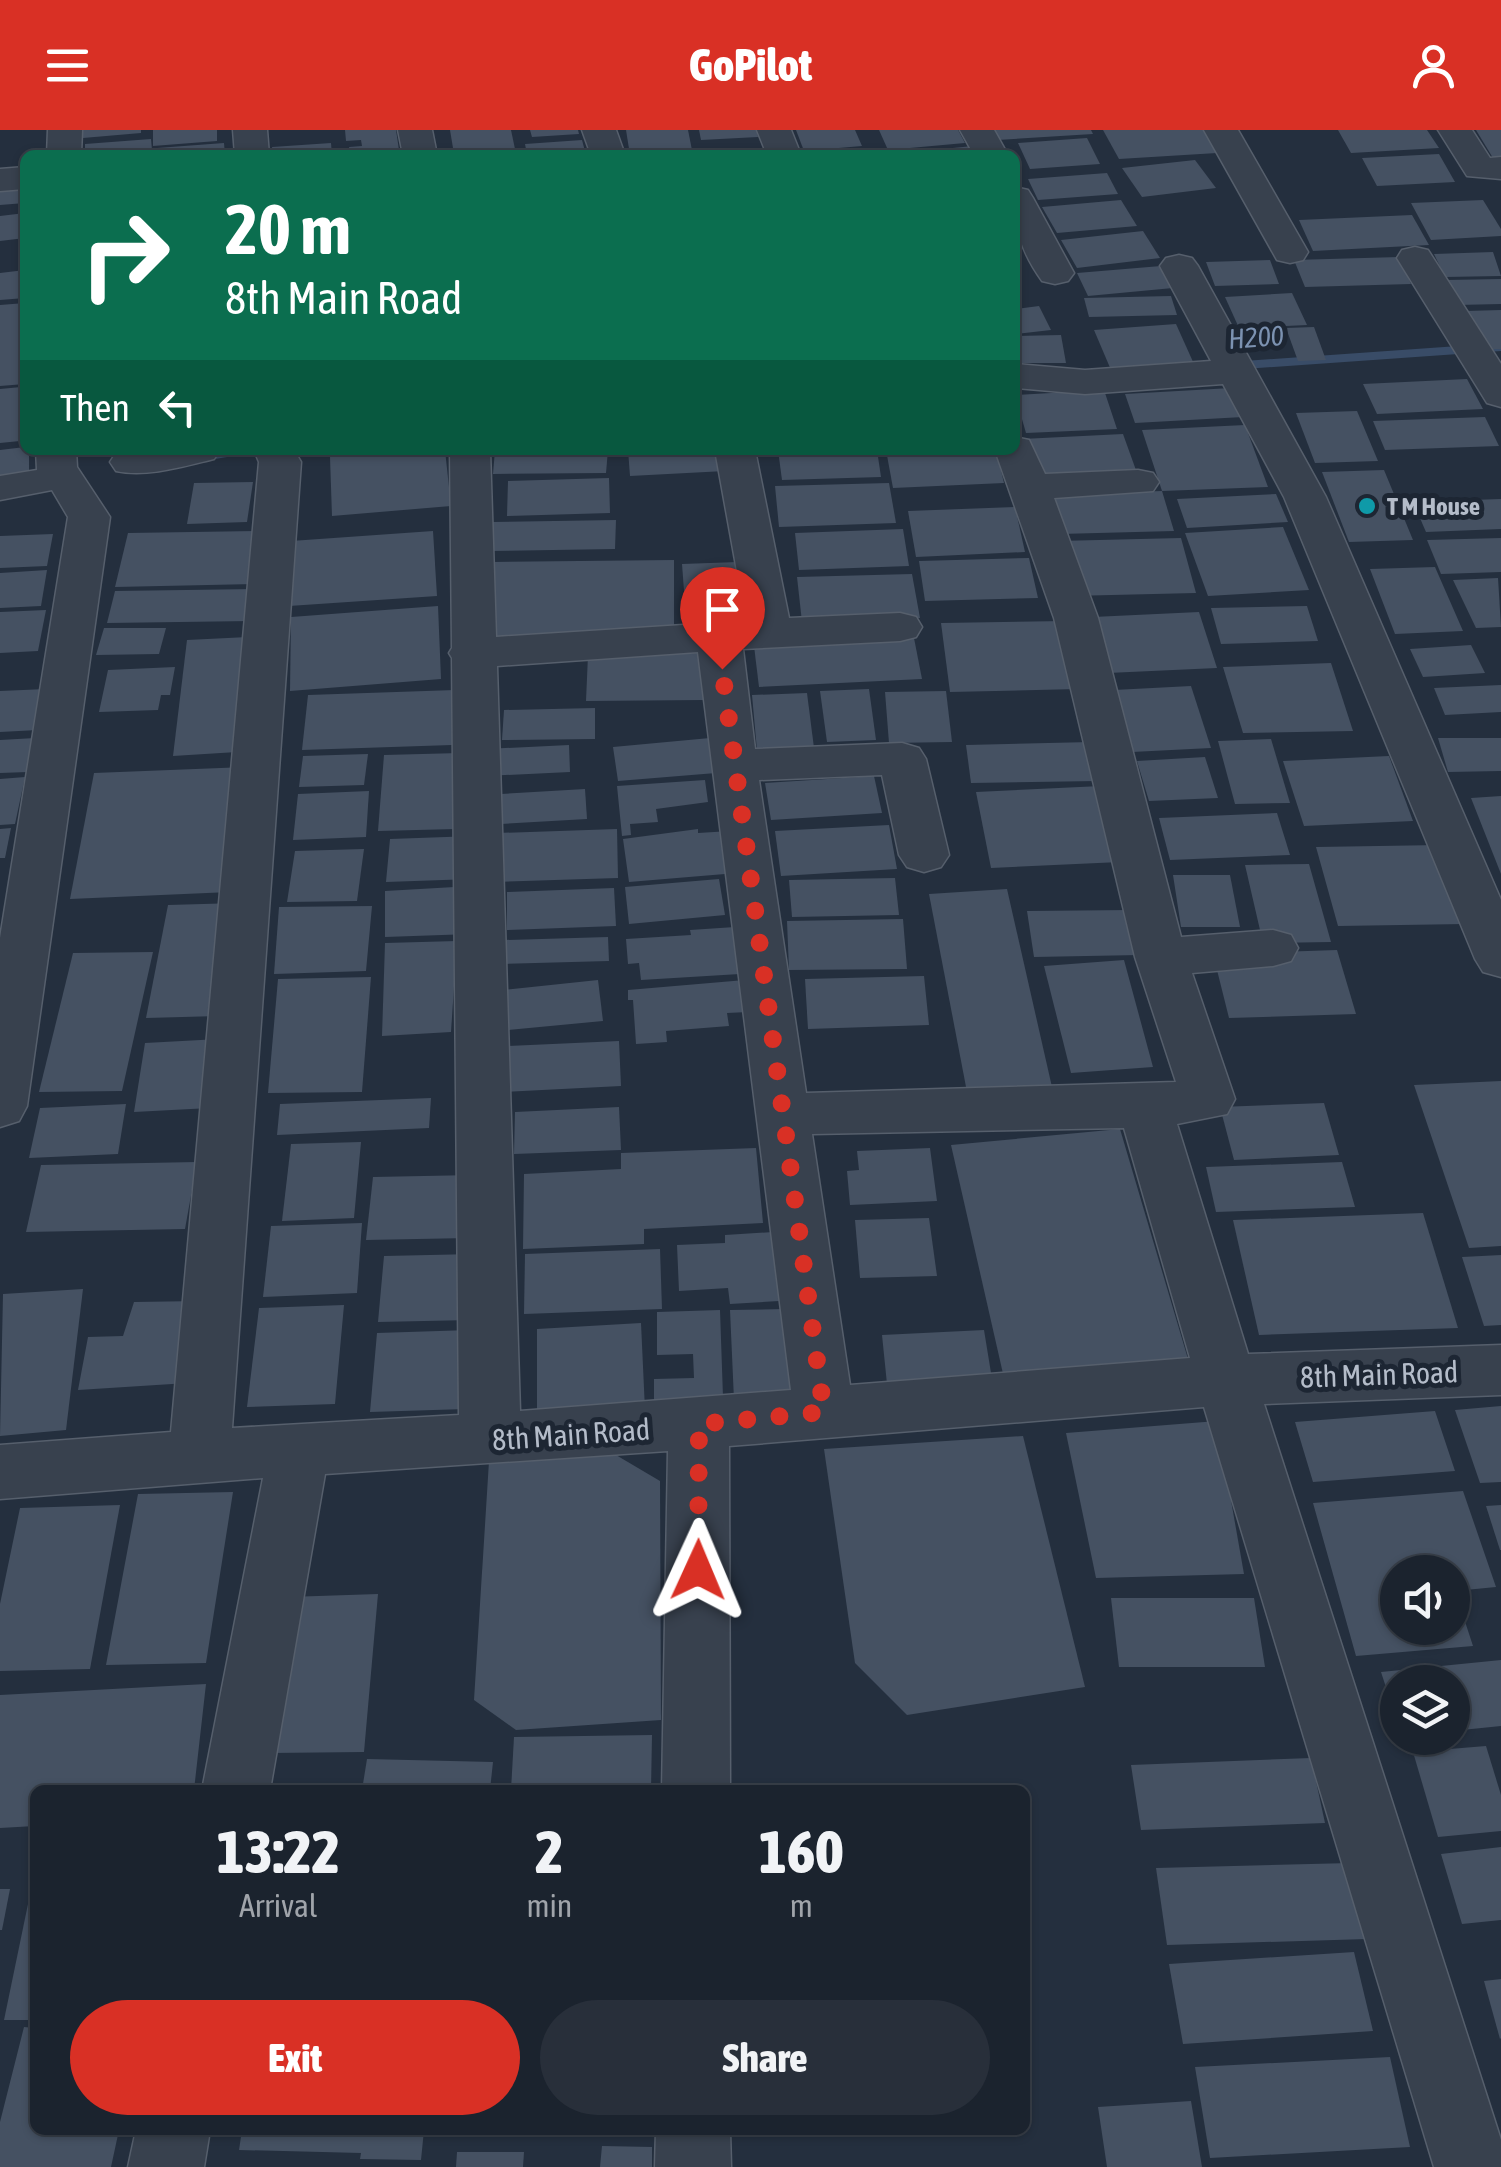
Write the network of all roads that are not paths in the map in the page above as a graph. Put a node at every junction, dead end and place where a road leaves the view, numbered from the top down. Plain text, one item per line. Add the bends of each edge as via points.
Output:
1 (1221, 130) edge
2 (1455, 130) edge
3 (1490, 168) edge
4 (1501, 201) edge
5 (1020, 207) edge
6 (1290, 252) dead end
7 (1415, 258) dead end
8 (1179, 266) dead end
9 (1055, 273) dead end
10 (1485, 367) edge
11 (1237, 370) junction
12 (1020, 376) edge
13 (171, 455) edge
14 (276, 455) edge
15 (470, 455) edge
16 (736, 455) edge
17 (131, 462) dead end
18 (1022, 468) edge
19 (31, 473) edge
20 (1138, 482) dead end
21 (900, 627) dead end
22 (770, 633) junction
23 (719, 637) junction
24 (471, 653) junction
25 (733, 765) junction
26 (924, 855) dead end
27 (1273, 948) dead end
28 (1160, 957) junction
29 (1501, 959) edge
30 (0, 1106) edge
31 (1145, 1107) junction
32 (782, 1114) junction
33 (1501, 1370) edge
34 (1226, 1380) junction
35 (824, 1412) junction
36 (699, 1424) junction
37 (490, 1440) junction
38 (299, 1450) junction
39 (199, 1457) junction
40 (0, 1472) edge
41 (237, 1785) edge
42 (696, 1785) edge
43 (172, 2135) edge
44 (693, 2135) edge
45 (166, 2167) edge
46 (693, 2167) edge
47 (1472, 2167) edge

1 - 6 street
2 - 3 street
3 - 4 street
5 - 9 street
7 - 10 street
8 - 11 street
11 - 12 street via 1084,382
11 - 29 street via 1305,498
13 - 17 street
14 - 39 street
15 - 24 street
16 - 22 street
18 - 20 street
18 - 28 street via 1076,618
19 - 30 street via 56,468 90,517
21 - 22 street
22 - 23 street
23 - 24 street
23 - 25 street
24 - 37 street
25 - 26 street via 902,758
25 - 32 street
27 - 28 street
28 - 31 street via 1208,1100
31 - 32 street
31 - 34 street
32 - 35 street
33 - 34 street, 8th Main Road
34 - 35 street, 8th Main Road
34 - 47 street
35 - 36 street, 8th Main Road
36 - 37 street, 8th Main Road
36 - 42 street
37 - 38 street, 8th Main Road
38 - 39 street, 8th Main Road
38 - 41 street
39 - 40 street, 8th Main Road
43 - 45 street
44 - 46 street

